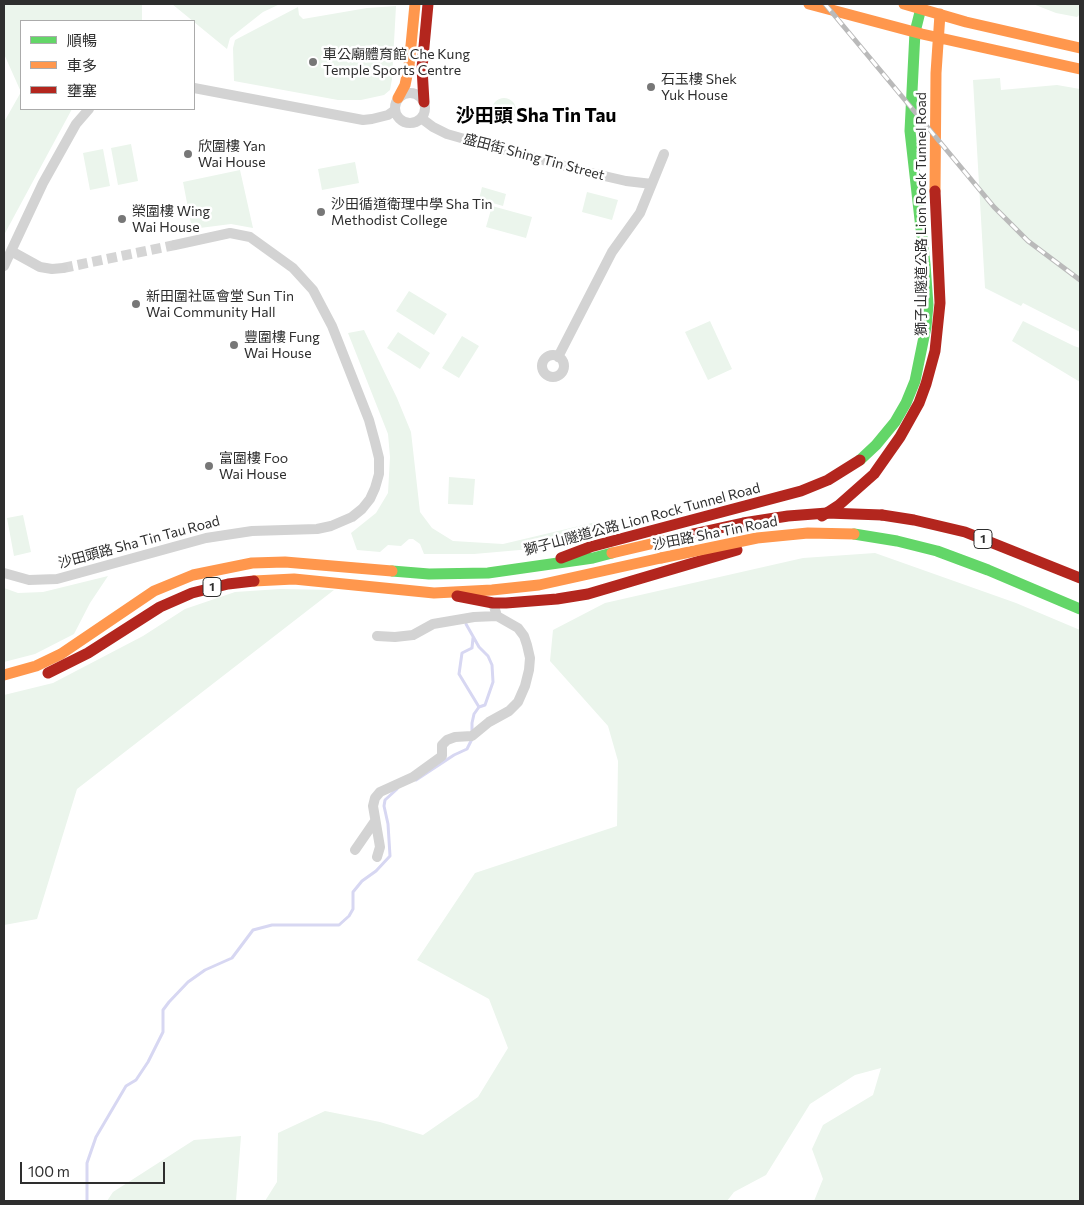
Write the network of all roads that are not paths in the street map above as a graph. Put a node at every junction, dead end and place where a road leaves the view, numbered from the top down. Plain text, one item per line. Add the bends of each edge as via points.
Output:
1 (415, 4) edge
2 (428, 4) edge
3 (809, 4) edge
4 (904, 4) edge
5 (922, 6) edge
6 (942, 9) edge
7 (915, 32) junction
8 (937, 37) junction
9 (1080, 48) edge
10 (1080, 70) edge
11 (195, 88) edge
12 (398, 98) junction
13 (424, 102) junction
14 (88, 110) edge
15 (395, 110) junction
16 (421, 118) junction
17 (664, 154) dead end
18 (652, 184) junction
19 (175, 244) tunnel mouth
20 (11, 251) junction
21 (4, 266) edge
22 (63, 268) tunnel mouth
23 (558, 357) dead end
24 (543, 565) junction
25 (4, 573) edge
26 (1080, 578) edge
27 (434, 593) junction
28 (492, 603) junction
29 (1080, 609) edge
30 (497, 616) junction
31 (377, 636) dead end
32 (4, 674) edge
33 (33, 679) dead end
34 (375, 821) junction
35 (355, 850) dead end
36 (377, 857) dead end

1 - 12 main road via 409,66
2 - 13 main road via 422,68
3 - 7 main road
4 - 5 main road
5 - 6 main road
5 - 7 main road, 獅子山隧道公路 Lion Rock Tunnel Road
6 - 8 main road, 獅子山隧道公路 Lion Rock Tunnel Road
6 - 9 main road via 1011,33
7 - 8 main road
7 - 24 main road, 獅子山隧道公路 Lion Rock Tunnel Road via 910,132 928,305 915,381 894,422 881,440 853,466 801,491 590,547
8 - 10 main road
8 - 28 main road, 獅子山隧道公路 Lion Rock Tunnel Road via 935,197 940,304 938,337 919,402 878,468 845,500 816,521 764,542 588,594 526,603
11 - 15 street via 363,120 388,115
12 - 13 street via 413,93
12 - 15 street
13 - 16 street
14 - 20 street via 61,150
15 - 16 street via 399,118 407,122
16 - 18 street, 盛田街 Shing Tin Street via 454,136 587,172
17 - 18 street
18 - 23 street via 640,212 612,252
19 - 25 street, 沙田頭路 Sha Tin Tau Road via 221,234 250,237 302,276 313,290 369,420 379,458 379,474 370,499 352,517 317,529 237,532 200,539 57,579 20,579
20 - 21 street
20 - 22 street via 40,266
24 - 26 main road, 沙田路 Sha Tin Road / 1, bridge via 593,558 743,523 827,513 882,515 965,532
24 - 32 main road, 獅子山隧道公路 Lion Rock Tunnel Road / 1 via 451,575 285,562 222,568 154,591 60,654 36,666
27 - 28 main road, 獅子山隧道公路 Lion Rock Tunnel Road
27 - 29 main road, 沙田路 Sha Tin Road / 1, bridge via 539,585 757,538 808,533 854,534 937,551
27 - 33 main road, 獅子山隧道公路 Lion Rock Tunnel Road / 1 via 294,579 210,588 160,607 77,660
28 - 30 street
30 - 31 street via 433,624 413,635
30 - 34 street via 518,628 528,645 528,670 518,702 472,736 447,740 442,746 442,756 414,777 380,792 373,806
34 - 35 street
34 - 36 street via 380,847

